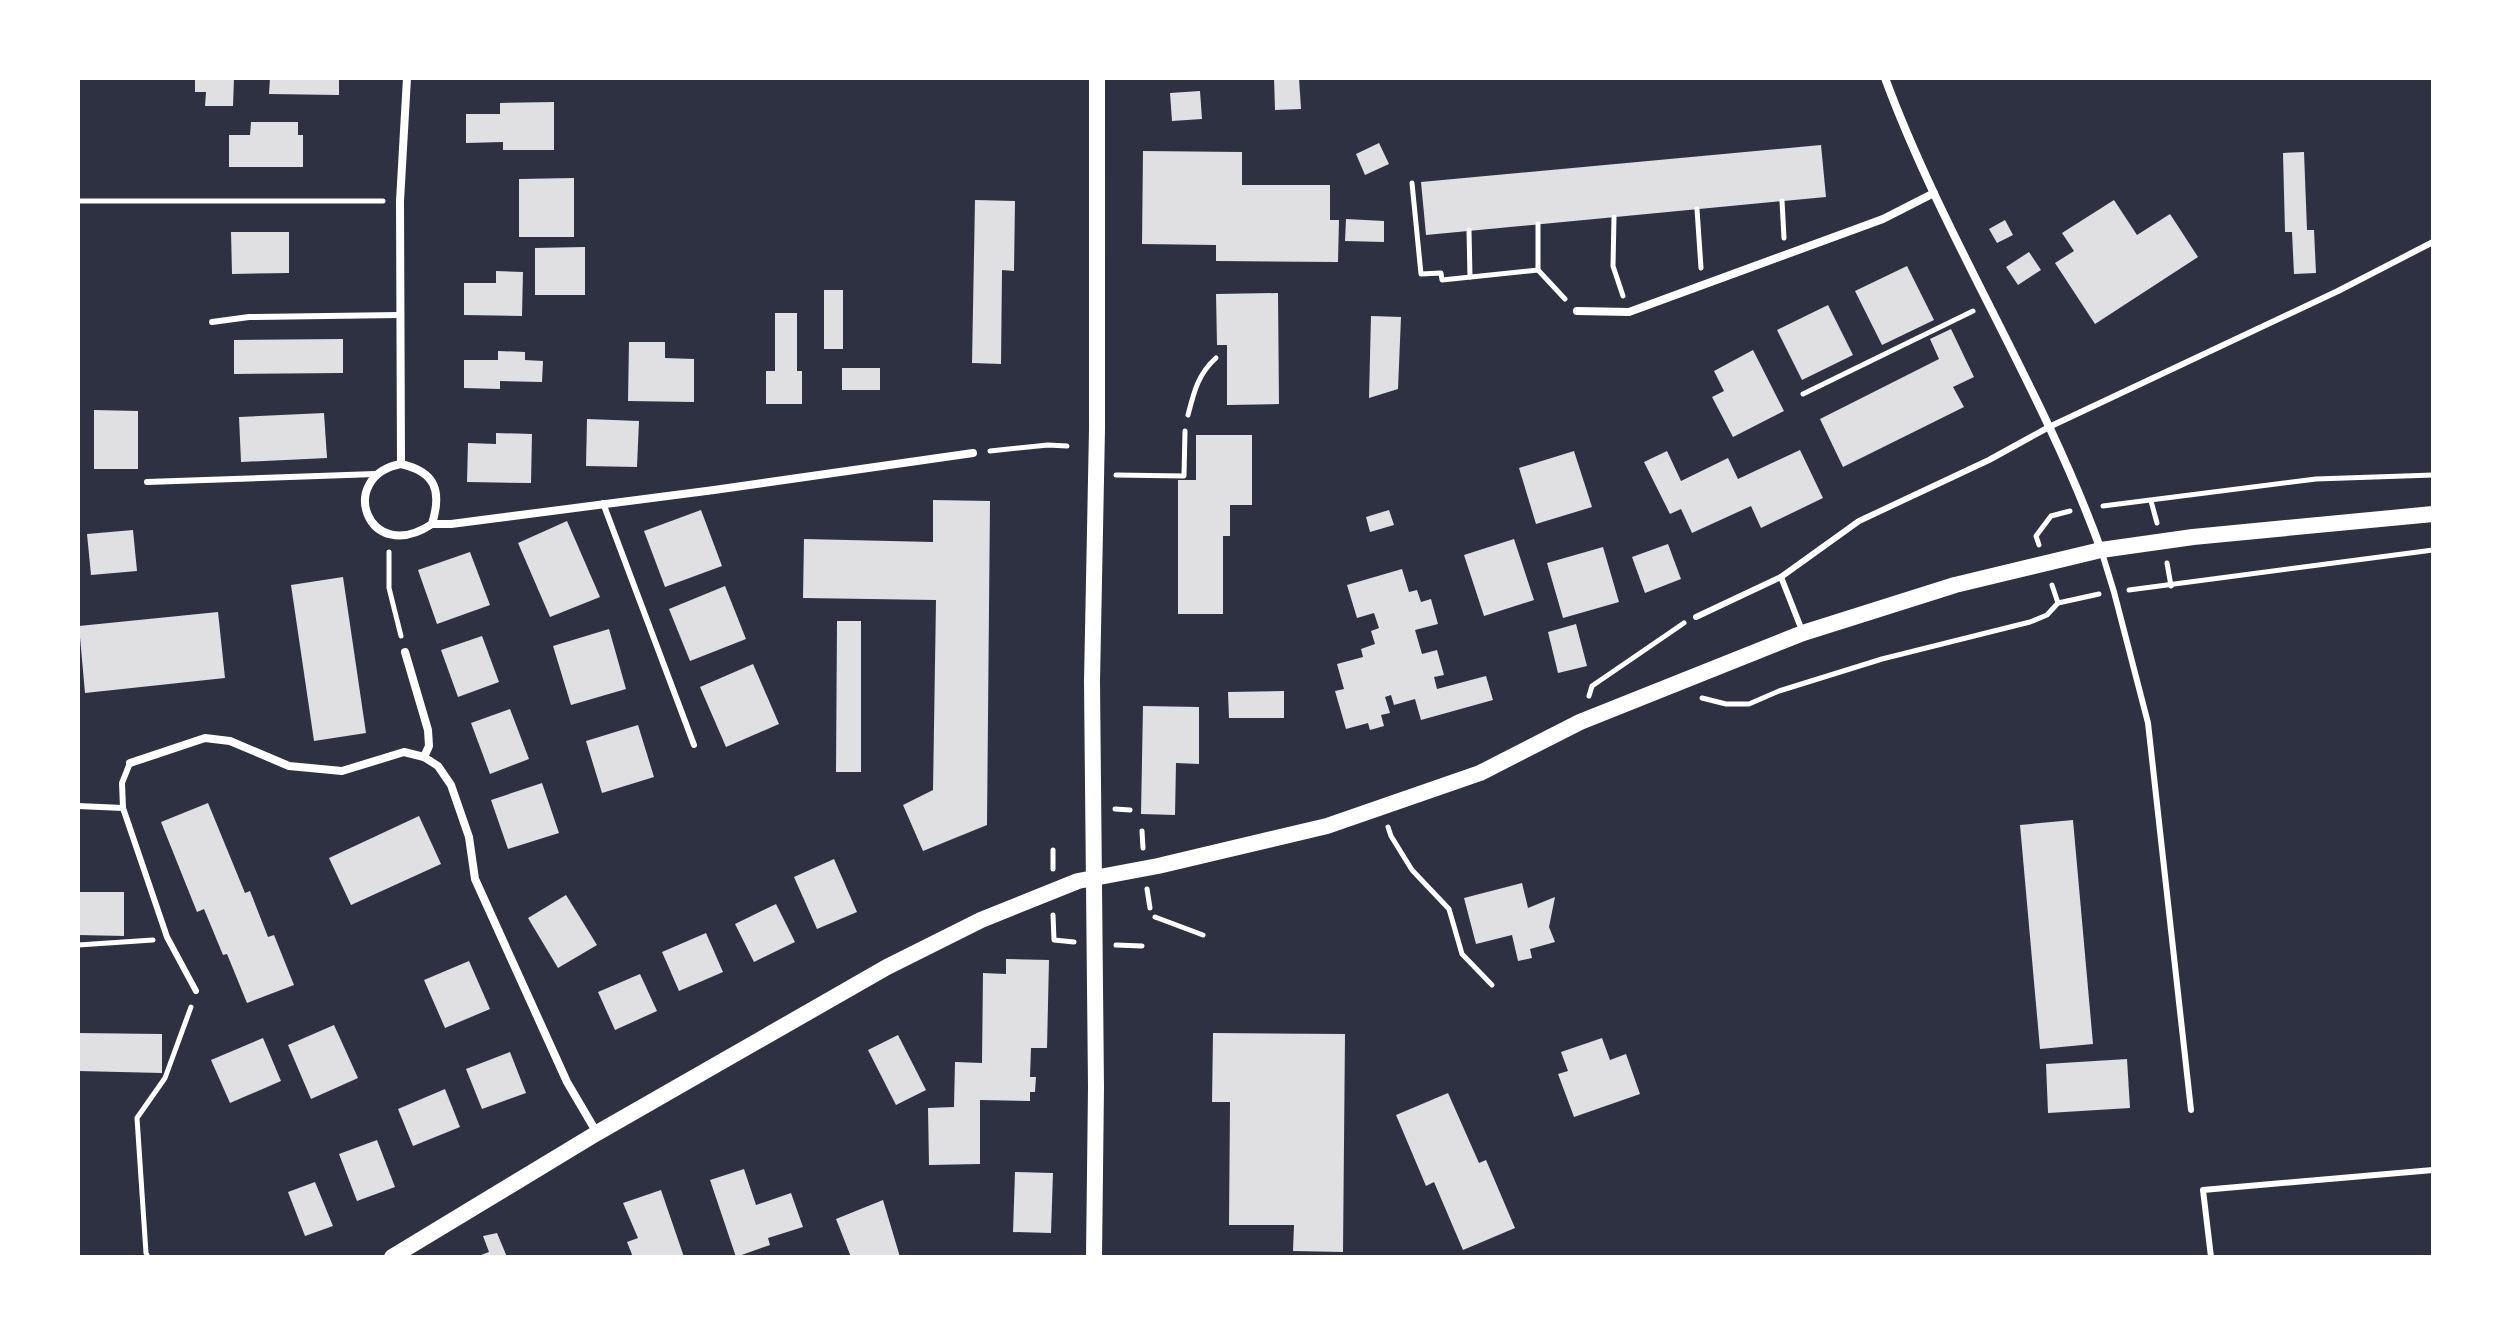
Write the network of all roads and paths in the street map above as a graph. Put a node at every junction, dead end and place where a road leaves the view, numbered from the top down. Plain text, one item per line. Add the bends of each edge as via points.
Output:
1 (407, 78) edge
2 (1097, 78) edge
3 (1885, 78) edge
4 (1412, 183) dead end
5 (1934, 193) junction
6 (78, 201) edge
7 (400, 201) junction
8 (1782, 201) dead end
9 (1697, 209) dead end
10 (1614, 217) dead end
11 (1538, 224) dead end
12 (1469, 230) dead end
13 (2433, 242) edge
14 (1784, 255) junction
15 (1538, 270) junction
16 (1470, 277) junction
17 (1701, 285) junction
18 (1988, 303) junction
19 (1577, 311) joint
20 (1629, 312) junction
21 (400, 315) junction
22 (212, 322) dead end
23 (1216, 358) dead end
24 (1803, 394) dead end
25 (1188, 415) dead end
26 (2049, 427) junction
27 (1185, 431) dead end
28 (1067, 446) dead end
29 (973, 453) joint
30 (401, 464) junction
31 (375, 474) junction
32 (1095, 474) junction
33 (2433, 475) edge
34 (147, 482) dead end
35 (603, 503) junction
36 (2086, 508) junction
37 (2433, 514) edge
38 (432, 524) junction
39 (394, 536) junction
40 (2101, 550) junction
41 (2433, 550) edge
42 (2046, 563) junction
43 (1781, 577) junction
44 (2114, 592) junction
45 (1696, 617) joint
46 (1803, 633) junction
47 (405, 652) joint
48 (1667, 687) junction
49 (1580, 722) junction
50 (694, 745) dead end
51 (424, 757) junction
52 (130, 763) joint
53 (78, 806) edge
54 (1382, 807) junction
55 (123, 808) junction
56 (1094, 878) junction
57 (1155, 917) dead end
58 (1203, 935) dead end
59 (145, 942) dead end
60 (78, 945) edge
61 (1492, 985) dead end
62 (196, 991) joint
63 (2191, 1110) dead end
64 (597, 1133) junction
65 (2433, 1170) edge
66 (148, 1257) edge
67 (392, 1257) edge
68 (1094, 1257) edge
69 (2211, 1257) edge

1 - 7 street
2 - 32 main road
3 - 5 street
4 - 16 path via 1421,274 1441,273 1442,280
5 - 14 street via 1883,219
5 - 18 street
6 - 7 path
7 - 21 street
8 - 14 path
9 - 17 path
10 - 20 path via 1613,266
11 - 15 path
12 - 16 path
13 - 26 lane
14 - 17 street
15 - 16 path
15 - 19 path
17 - 20 street
18 - 24 path
18 - 26 street
19 - 20 street
21 - 22 lane
21 - 30 street
23 - 25 path via 1203,370
26 - 36 street
26 - 43 lane via 1859,521
27 - 32 path via 1184,476
28 - 29 path
29 - 35 street
30 - 31 street
30 - 38 street via 430,477 437,505
31 - 34 lane
31 - 39 street via 367,487 369,518
32 - 56 main road
33 - 36 path via 2316,479
35 - 38 street
35 - 50 lane
36 - 40 street
36 - 42 path via 2051,516 2036,536
37 - 40 main road
38 - 39 street via 413,535
39 - 47 path via 389,544 389,588
40 - 42 main road
40 - 44 lane
41 - 44 path
42 - 46 main road via 1955,585
43 - 45 lane
43 - 46 lane
44 - 48 path via 2058,603 2030,622 1869,662 1749,704 1726,704
44 - 63 lane via 2148,723
45 - 49 path via 1592,686
46 - 48 main road
47 - 51 street via 428,730
48 - 49 main road
49 - 54 main road via 1480,773
51 - 52 street via 404,752 342,771 316,769 289,766 230,741 205,738
51 - 64 street via 451,785 469,837 475,879 567,1082
52 - 55 lane via 122,783
53 - 55 lane
54 - 56 main road via 1327,826
54 - 61 path via 1391,836 1412,870 1449,909 1462,954
55 - 62 lane via 167,937
56 - 64 main road via 927,945
56 - 68 main road
57 - 58 path
59 - 60 path
62 - 66 path via 165,1078 137,1118
64 - 67 main road
65 - 69 lane via 2203,1190

